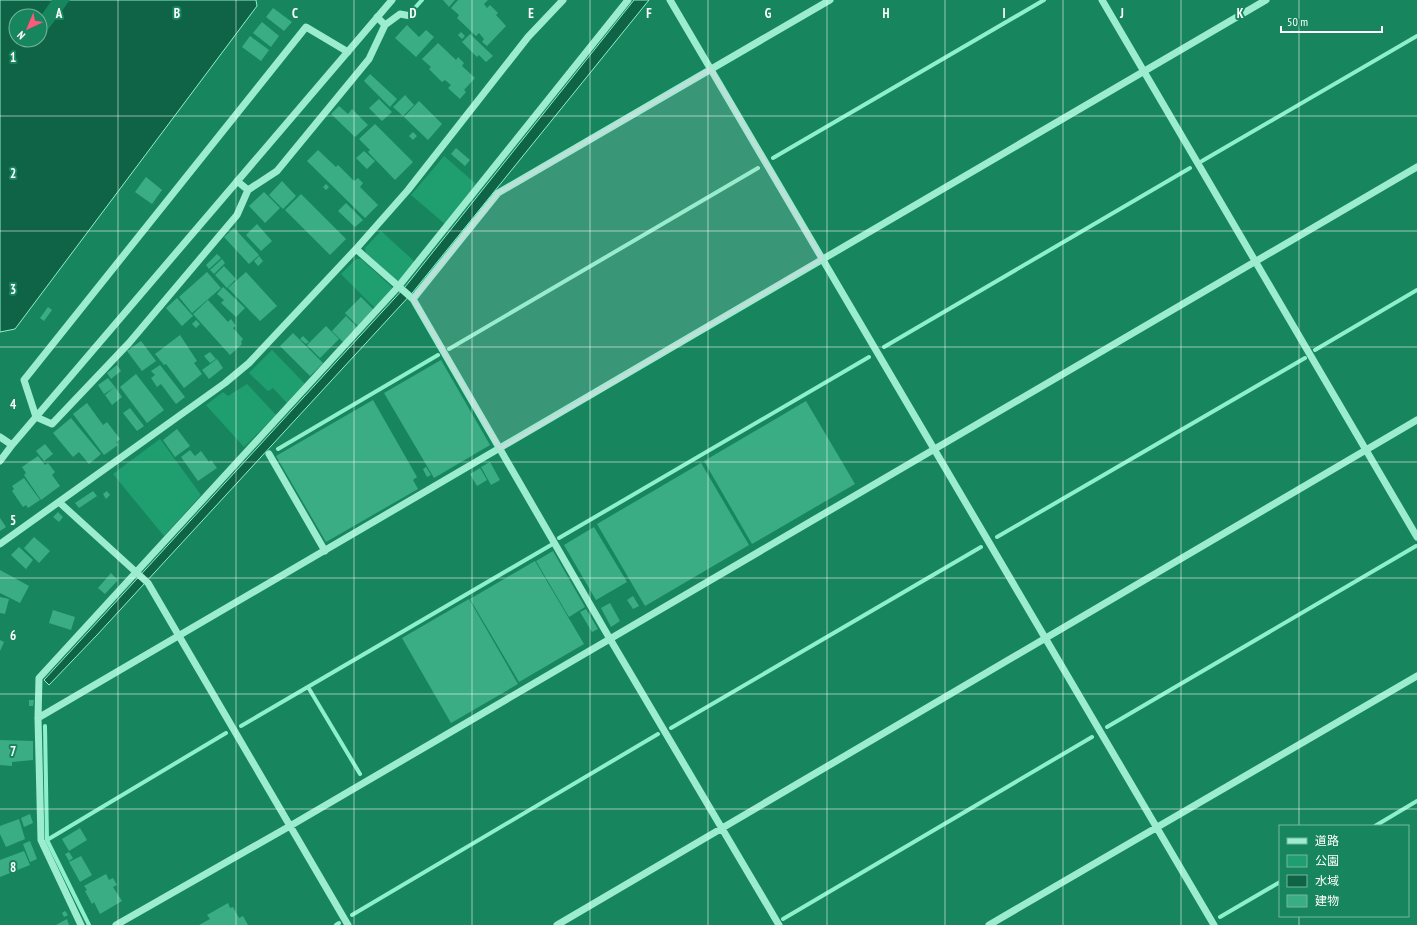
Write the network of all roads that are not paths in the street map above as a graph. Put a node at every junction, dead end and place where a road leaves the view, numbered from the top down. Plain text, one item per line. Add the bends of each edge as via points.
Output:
1 (392, 0) edge
2 (563, 0) edge
3 (628, 0) edge
4 (670, 0) edge
5 (830, 0) edge
6 (1102, 0) edge
7 (1266, 0) edge
8 (410, 16) dead end
9 (377, 18) junction
10 (385, 25) junction
11 (348, 52) junction
12 (711, 70) junction
13 (1144, 72) junction
14 (1417, 166) edge
15 (238, 181) junction
16 (248, 190) junction
17 (356, 249) junction
18 (822, 259) junction
19 (1256, 261) junction
20 (399, 288) junction
21 (412, 299) junction
22 (36, 417) junction
23 (1417, 420) edge
24 (0, 437) edge
25 (12, 445) junction
26 (500, 449) junction
27 (934, 450) junction
28 (1366, 450) junction
29 (269, 454) dead end
30 (0, 462) edge
31 (59, 502) junction
32 (1417, 537) edge
33 (0, 544) edge
34 (325, 551) junction
35 (137, 573) junction
36 (179, 636) junction
37 (1046, 638) junction
38 (610, 639) junction
39 (1417, 676) edge
40 (38, 718) junction
41 (290, 826) junction
42 (1157, 828) junction
43 (722, 829) junction
44 (81, 925) edge
45 (116, 925) edge
46 (348, 925) edge
47 (557, 925) edge
48 (779, 925) edge
49 (989, 925) edge
50 (1214, 925) edge

1 - 9 street
2 - 17 street via 528,37 408,190
3 - 20 street
4 - 12 street
5 - 12 street
6 - 13 street
7 - 13 street
8 - 10 street via 400,14
9 - 10 street
9 - 11 street
10 - 16 street via 369,59 301,142 276,171
11 - 15 street
11 - 22 street via 306,27 24,380
12 - 18 street
12 - 21 street via 498,193
13 - 18 street
13 - 19 street
14 - 19 street
15 - 16 street
15 - 22 street
16 - 22 street via 237,215 129,343 52,424
17 - 20 street
17 - 31 street via 249,363
18 - 26 street
18 - 27 street
19 - 27 street
19 - 28 street
20 - 21 street
20 - 35 street
21 - 26 street
22 - 25 street
23 - 28 street
24 - 25 street
25 - 30 street
26 - 34 street
26 - 38 street
27 - 37 street
27 - 38 street
28 - 32 street
28 - 37 street
29 - 34 street
31 - 33 street
31 - 35 street
34 - 36 street
35 - 36 street via 148,583
35 - 40 street via 39,678
36 - 40 street
36 - 41 street
37 - 42 street
37 - 43 street
38 - 41 street
38 - 43 street
39 - 42 street
40 - 44 street via 41,840
41 - 45 street
41 - 46 street
42 - 49 street
42 - 50 street
43 - 47 street
43 - 48 street

